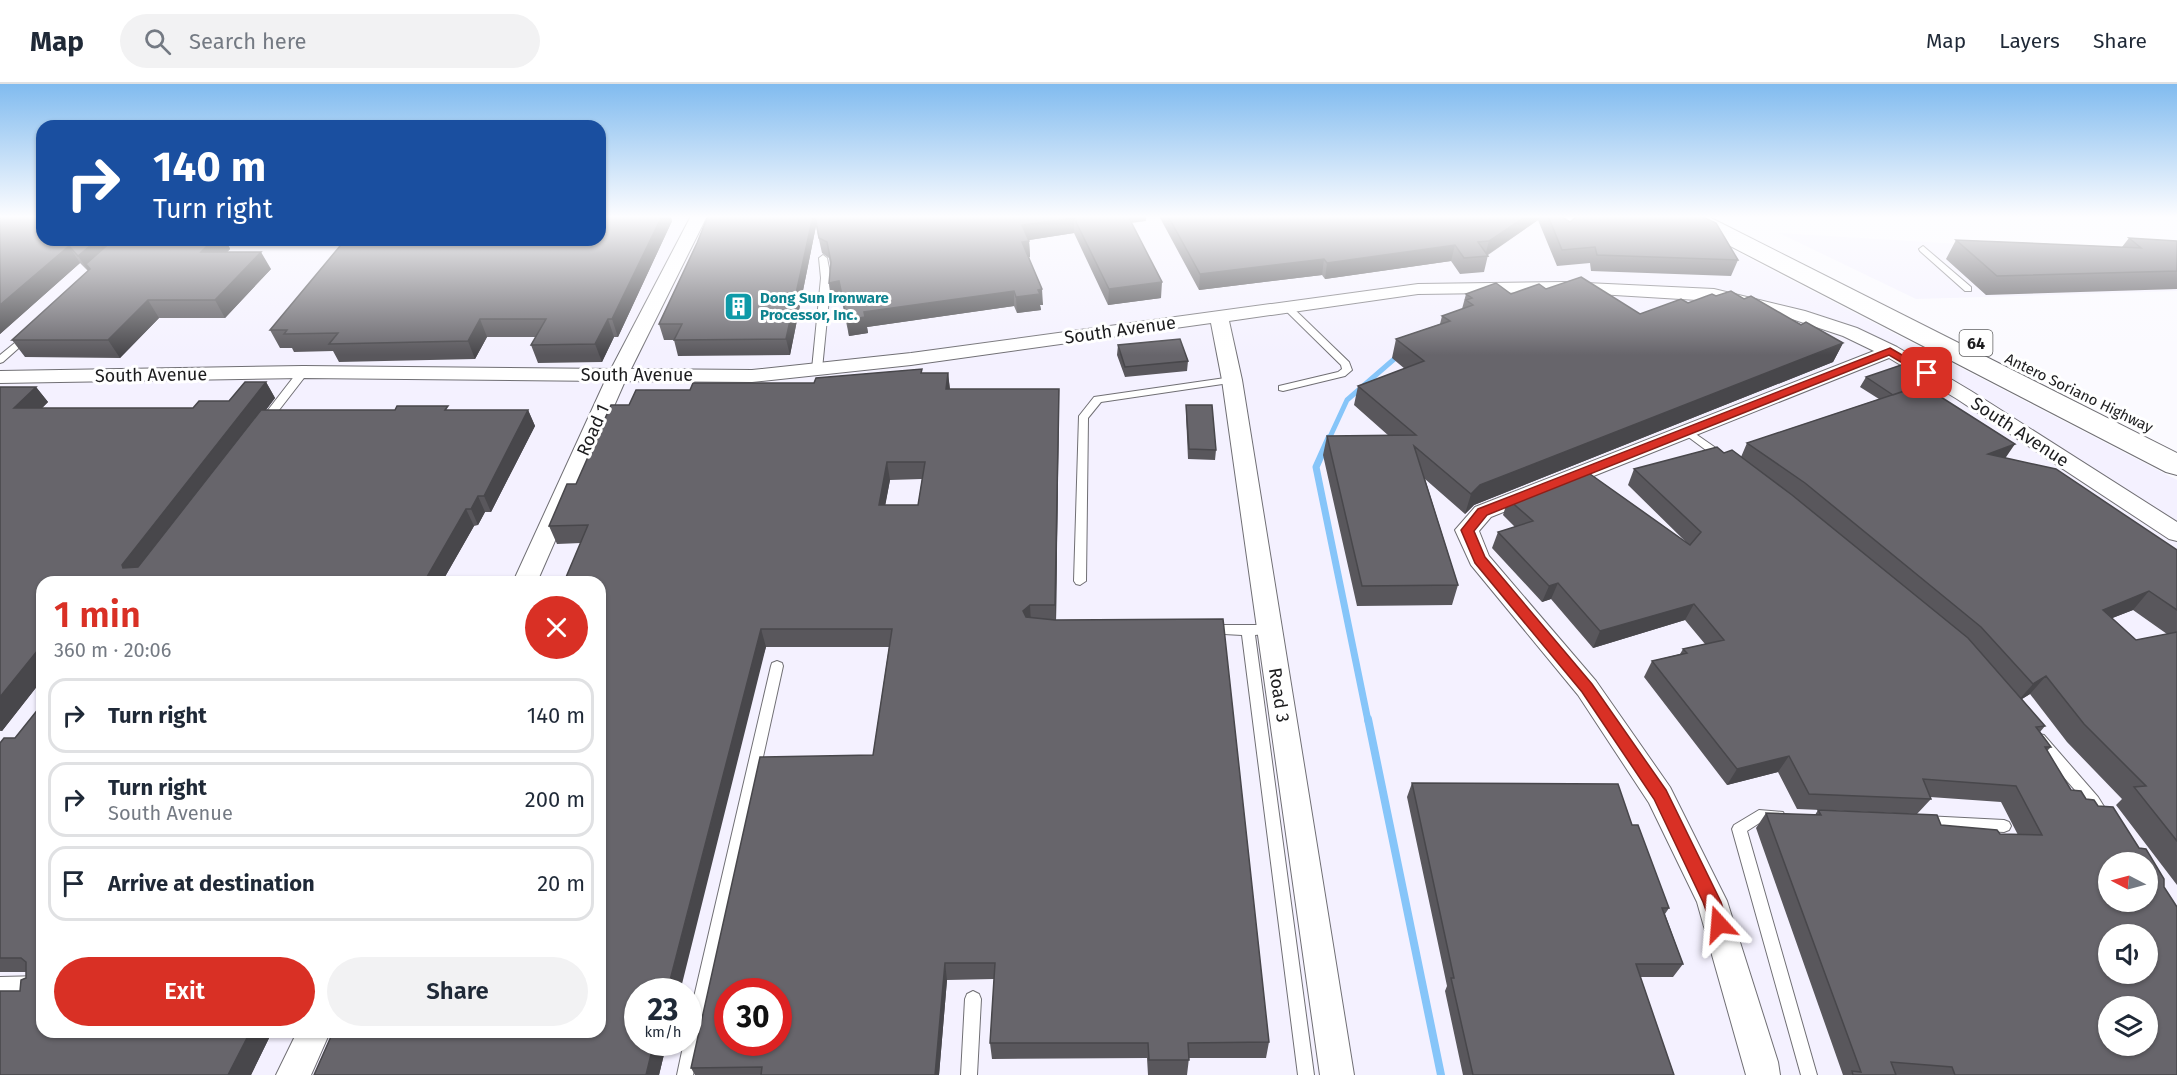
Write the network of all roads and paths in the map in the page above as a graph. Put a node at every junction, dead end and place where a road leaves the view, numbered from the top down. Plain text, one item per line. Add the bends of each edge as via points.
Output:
1 (675, 262) edge
2 (824, 262) edge
3 (1780, 262) edge
4 (1816, 262) edge
5 (1938, 262) edge
6 (1968, 288) dead end
7 (1287, 307) junction
8 (1219, 316) junction
9 (34, 330) edge
10 (1890, 351) junction
11 (0, 360) edge
12 (817, 369) junction
13 (303, 372) junction
14 (617, 375) junction
15 (0, 377) edge
16 (1232, 380) junction
17 (1283, 388) dead end
18 (261, 427) edge
19 (1687, 431) junction
20 (2177, 442) edge
21 (1734, 465) edge
22 (2177, 465) edge
23 (2171, 523) edge
24 (528, 576) edge
25 (1080, 581) dead end
26 (1191, 630) edge
27 (1259, 630) junction
28 (777, 666) dead end
29 (2031, 730) edge
30 (1794, 817) edge
31 (1911, 822) edge
32 (2004, 826) dead end
33 (2110, 828) edge
34 (0, 984) edge
35 (36, 984) edge
36 (973, 999) dead end
37 (311, 1038) edge
38 (293, 1075) edge
39 (685, 1075) edge
40 (969, 1075) edge
41 (1306, 1075) edge
42 (1337, 1075) edge
43 (1763, 1075) edge
44 (1809, 1075) edge

1 - 14 street, Road 1
2 - 12 lane via 826,278
3 - 22 main road, Antero Soriano Highway / 64
4 - 20 main road, Antero Soriano Highway / 64
5 - 6 lane
7 - 8 street, South Avenue
7 - 10 street, South Avenue via 1418,289 1565,286 1714,295 1798,315 1850,332
7 - 17 lane via 1346,364 1347,370
8 - 12 street, South Avenue
8 - 16 street, Road 3
9 - 11 lane
10 - 19 street
10 - 23 street, South Avenue
12 - 14 street, South Avenue via 752,376
13 - 14 street, South Avenue
13 - 15 street, South Avenue
13 - 18 lane
14 - 24 street, Road 1
16 - 25 lane via 1098,399 1083,418
16 - 27 street, Road 3
19 - 21 lane
19 - 43 street via 1483,512 1467,530 1479,559 1587,688 1660,795 1712,902
26 - 27 lane
27 - 41 lane
27 - 42 street, Road 3
28 - 39 lane
29 - 33 lane via 2093,801
30 - 44 lane via 1759,816 1739,829
31 - 32 lane
34 - 35 lane
36 - 40 lane
37 - 38 street

